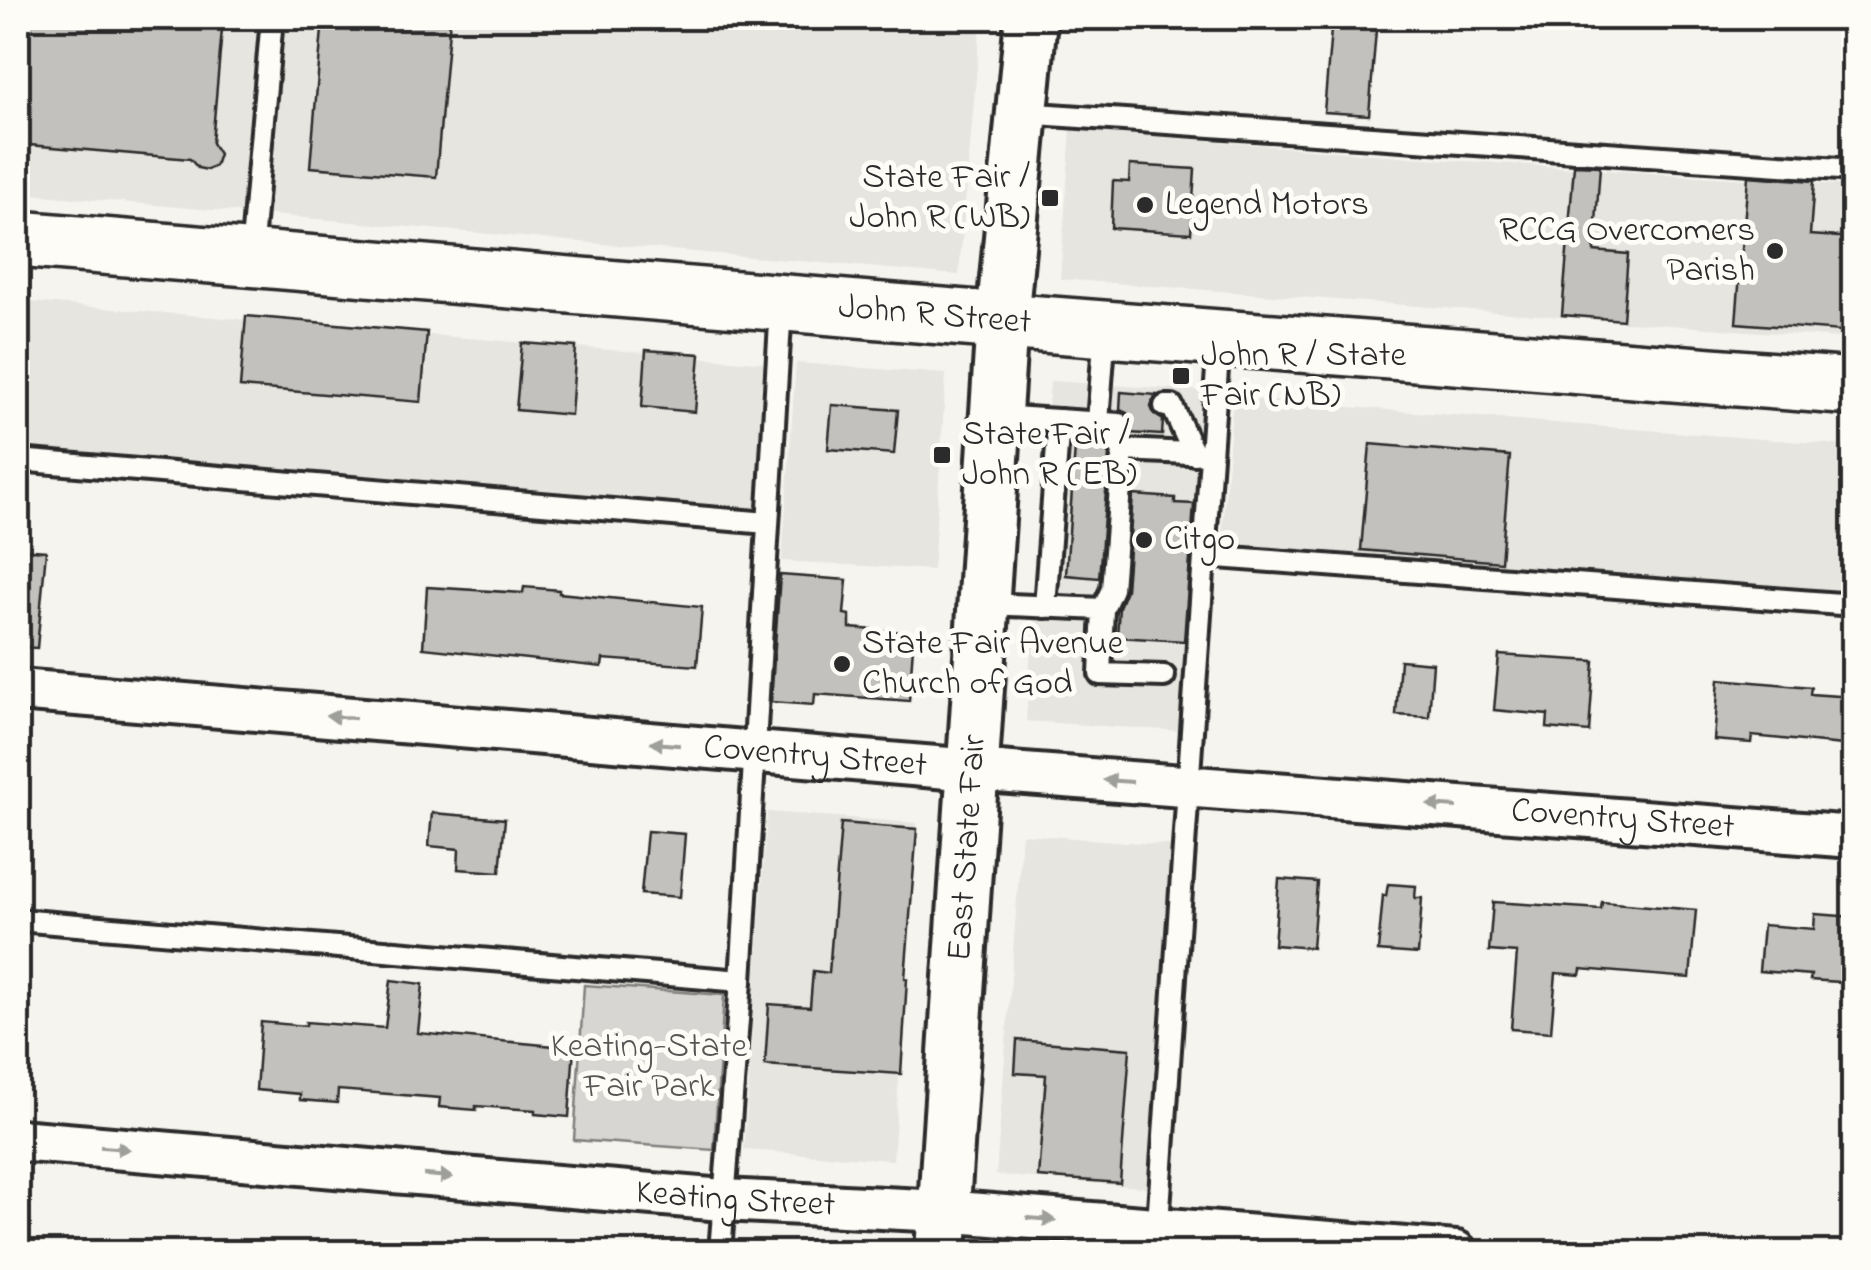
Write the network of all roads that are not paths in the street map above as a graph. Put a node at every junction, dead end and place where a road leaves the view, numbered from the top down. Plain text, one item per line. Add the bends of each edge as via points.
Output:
1 (272, 18) edge
2 (1031, 18) edge
3 (1021, 112) junction
4 (1854, 170) edge
5 (18, 238) edge
6 (251, 258) junction
7 (781, 302) junction
8 (1002, 321) junction
9 (1105, 329) junction
10 (1220, 338) junction
11 (1854, 387) edge
12 (1109, 413) junction
13 (996, 416) junction
14 (1059, 420) junction
15 (1170, 420) dead end
16 (1123, 450) junction
17 (1203, 454) junction
18 (18, 460) edge
19 (768, 523) junction
20 (1205, 556) junction
21 (983, 604) junction
22 (1854, 605) edge
23 (1045, 607) junction
24 (1103, 609) junction
25 (1164, 676) dead end
26 (18, 690) edge
27 (754, 752) junction
28 (972, 770) junction
29 (1188, 786) junction
30 (1854, 837) edge
31 (18, 920) edge
32 (740, 980) junction
33 (18, 1140) edge
34 (723, 1200) junction
35 (942, 1232) edge
36 (1157, 1241) edge
37 (720, 1252) edge
38 (1456, 1252) edge

1 - 6 lane
2 - 3 street, East State Fair
3 - 4 lane
3 - 8 street, East State Fair
5 - 6 main road, John R Street
6 - 7 main road, John R Street
7 - 8 main road, John R Street
7 - 19 lane
8 - 9 main road, John R Street
8 - 13 street, East State Fair
9 - 10 main road, John R Street
9 - 12 lane
10 - 11 main road, John R Street
10 - 17 lane
12 - 14 lane
12 - 16 lane
13 - 14 lane
13 - 21 street, East State Fair
14 - 23 lane via 1060,534
15 - 17 lane
16 - 17 lane
16 - 24 lane via 1112,589
17 - 20 lane
18 - 19 lane
19 - 27 lane
20 - 22 lane
20 - 29 lane
21 - 23 lane
21 - 28 street, East State Fair
23 - 24 lane
24 - 25 lane via 1100,674
27 -> 26 street, Coventry Street
27 - 28 street, Coventry Street
27 - 32 lane
29 -> 28 street, Coventry Street
28 - 35 street, East State Fair
30 -> 29 street, Coventry Street
29 - 36 lane
31 - 32 lane
32 - 34 lane
33 -> 34 street, Keating Street
34 - 35 street, Keating Street
34 - 37 lane
35 -> 36 street, Keating Street
36 - 38 street, Keating Street

